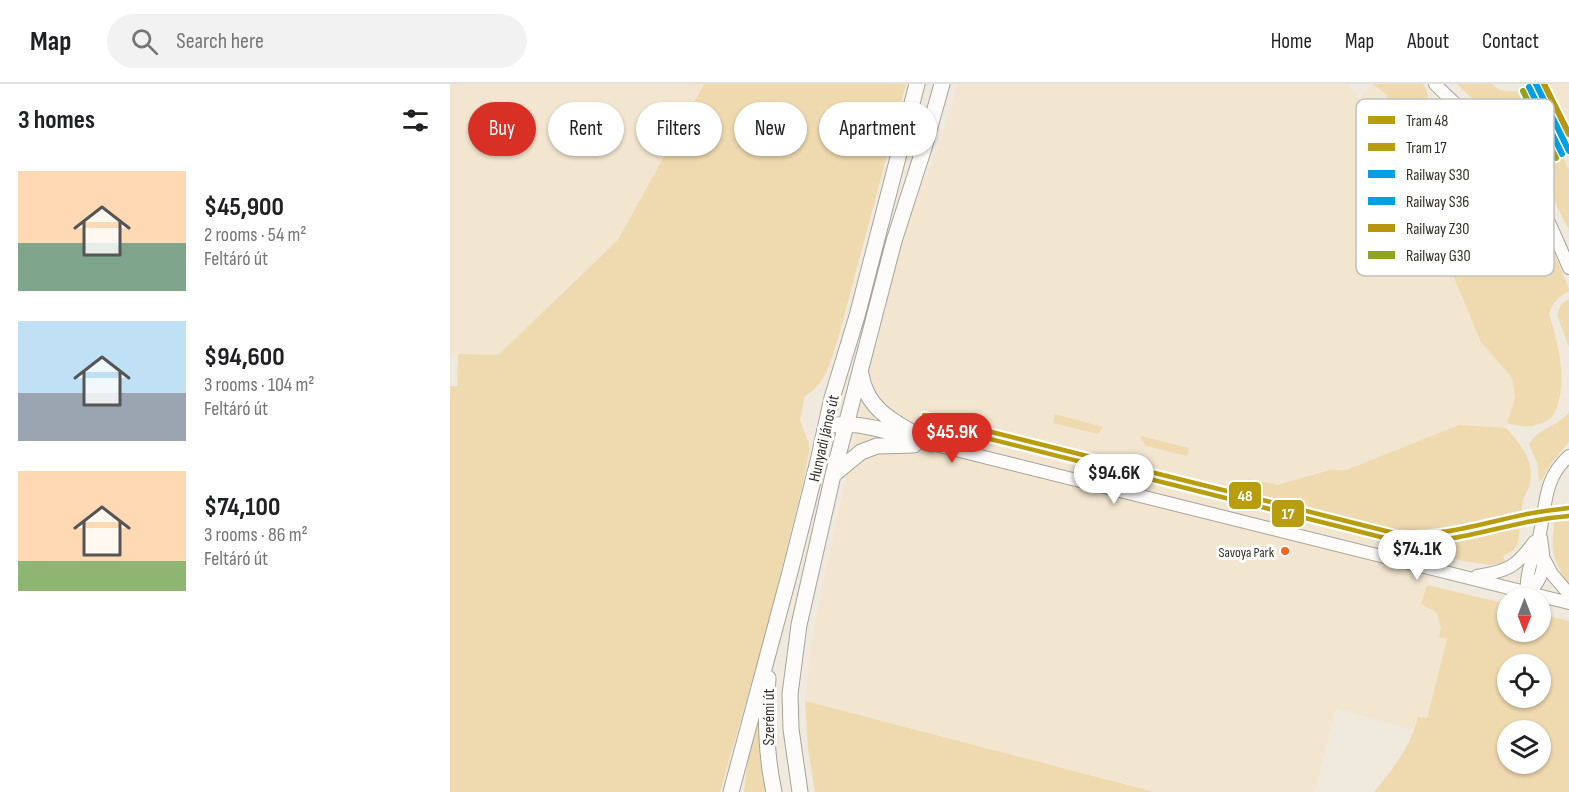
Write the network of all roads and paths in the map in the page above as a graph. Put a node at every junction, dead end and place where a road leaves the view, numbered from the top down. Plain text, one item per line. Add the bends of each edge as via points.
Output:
1 (917, 84) edge
2 (942, 84) edge
3 (1435, 84) edge
4 (1451, 99) edge
5 (1554, 233) edge
6 (1569, 268) edge
7 (860, 371) junction
8 (846, 424) junction
9 (823, 436) junction
10 (932, 444) junction
11 (1569, 456) edge
12 (833, 475) junction
13 (1540, 534) junction
14 (1544, 558) junction
15 (1470, 577) junction
16 (1504, 588) edge
17 (1526, 588) edge
18 (1532, 588) edge
19 (1569, 594) edge
20 (1551, 600) edge
21 (1569, 603) edge
22 (772, 643) junction
23 (731, 792) edge
24 (774, 792) edge
25 (800, 792) edge

1 - 9 main road, Hunyadi János út
2 - 7 main road, Hunyadi János út via 894,241
3 - 4 street
5 - 6 street
7 - 8 main road, Hunyadi János út
7 - 10 main road via 863,387 875,408
8 - 9 main road
8 - 10 main road
8 - 12 main road, Hunyadi János út
9 - 22 main road, Hunyadi János út
10 - 12 main road via 877,446 861,452
10 - 15 street
11 - 13 street via 1547,490
12 - 25 main road, Hunyadi János út via 793,661 791,729
13 - 14 street
13 - 15 street via 1520,561 1494,573
13 - 17 street
14 - 18 street via 1539,581
14 - 19 street
15 - 16 street
20 - 21 street
22 - 23 main road, Hunyadi János út
22 - 24 main road, Szerémi út via 766,704

